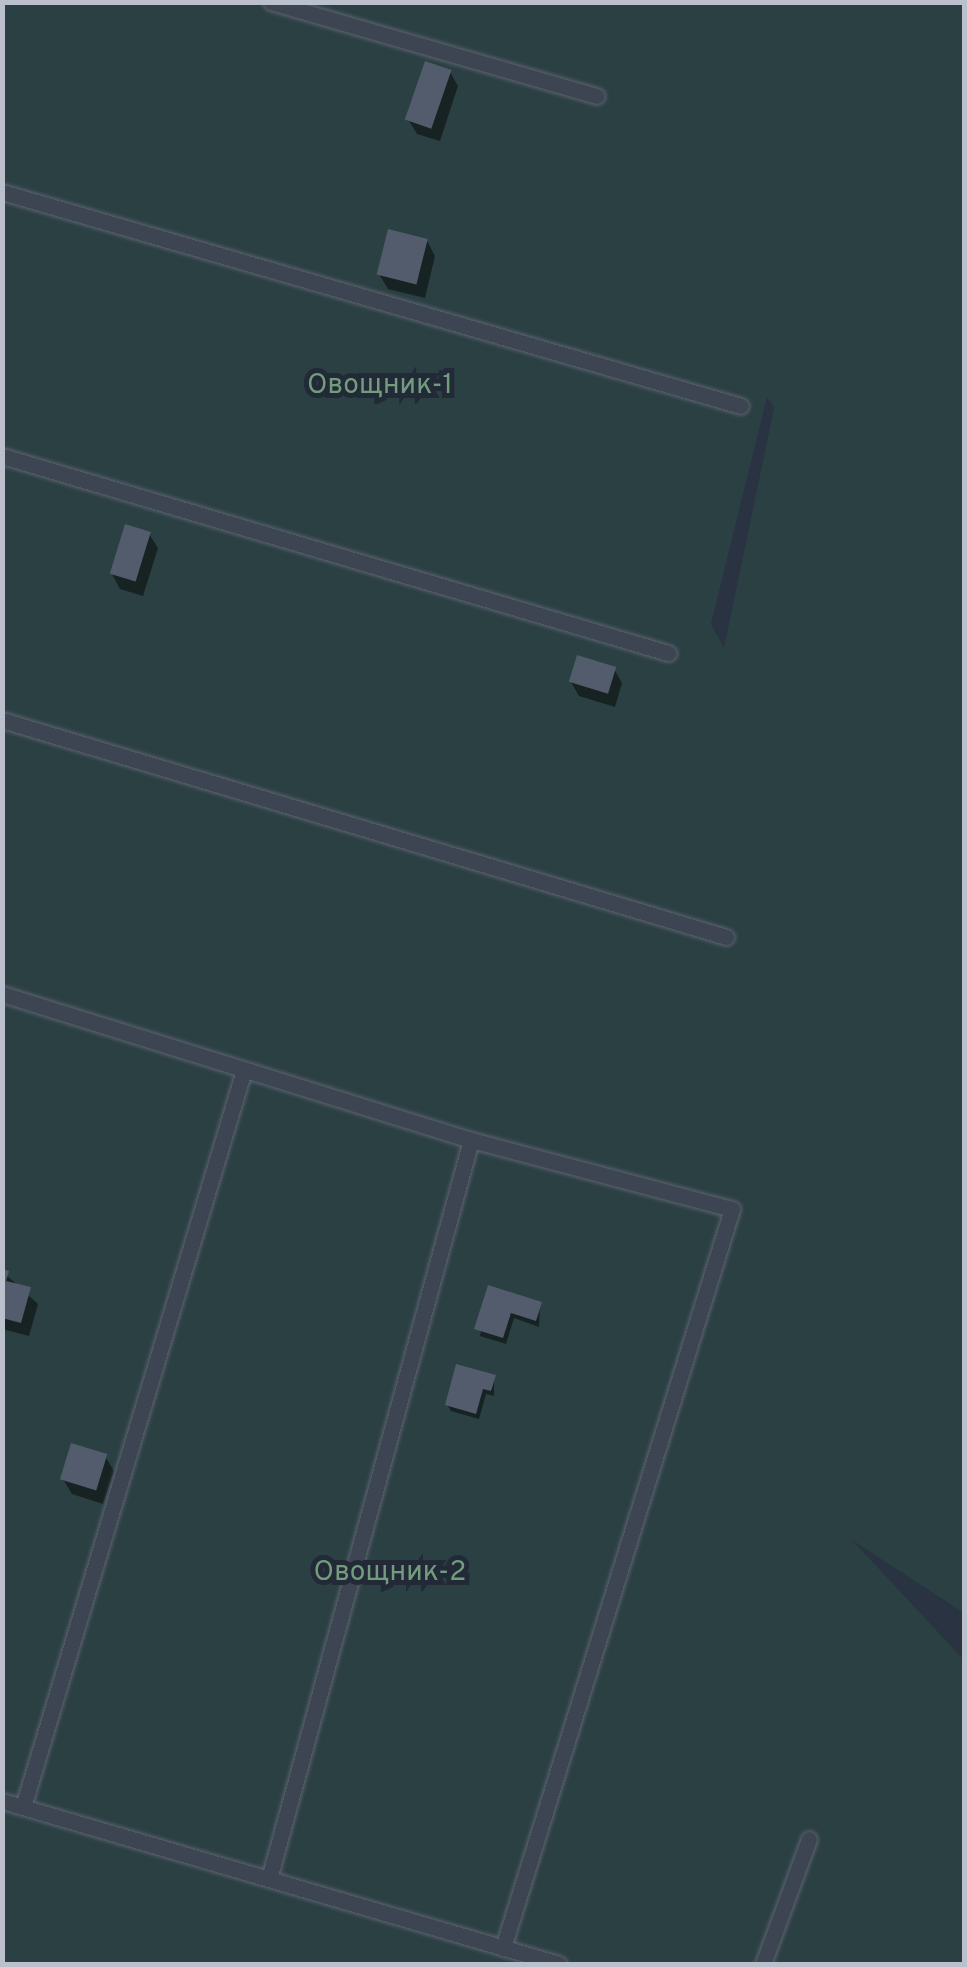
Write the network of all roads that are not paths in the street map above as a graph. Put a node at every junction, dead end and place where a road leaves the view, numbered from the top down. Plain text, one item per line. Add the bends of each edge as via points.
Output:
1 (271, 2) edge
2 (597, 96) dead end
3 (2, 192) edge
4 (742, 406) dead end
5 (2, 456) edge
6 (668, 652) dead end
7 (2, 720) edge
8 (726, 938) dead end
9 (2, 994) edge
10 (244, 1070) junction
11 (472, 1140) junction
12 (2, 1801) edge
13 (23, 1807) junction
14 (809, 1839) dead end
15 (268, 1879) junction
16 (503, 1948) junction
17 (559, 1964) edge
18 (762, 1964) edge

1 - 2 lane
3 - 4 lane
5 - 6 lane
7 - 8 lane
9 - 10 lane
10 - 11 lane
10 - 13 lane
11 - 15 lane
11 - 16 lane via 732,1209
12 - 13 lane
13 - 15 lane
14 - 18 lane
15 - 16 lane
16 - 17 lane

